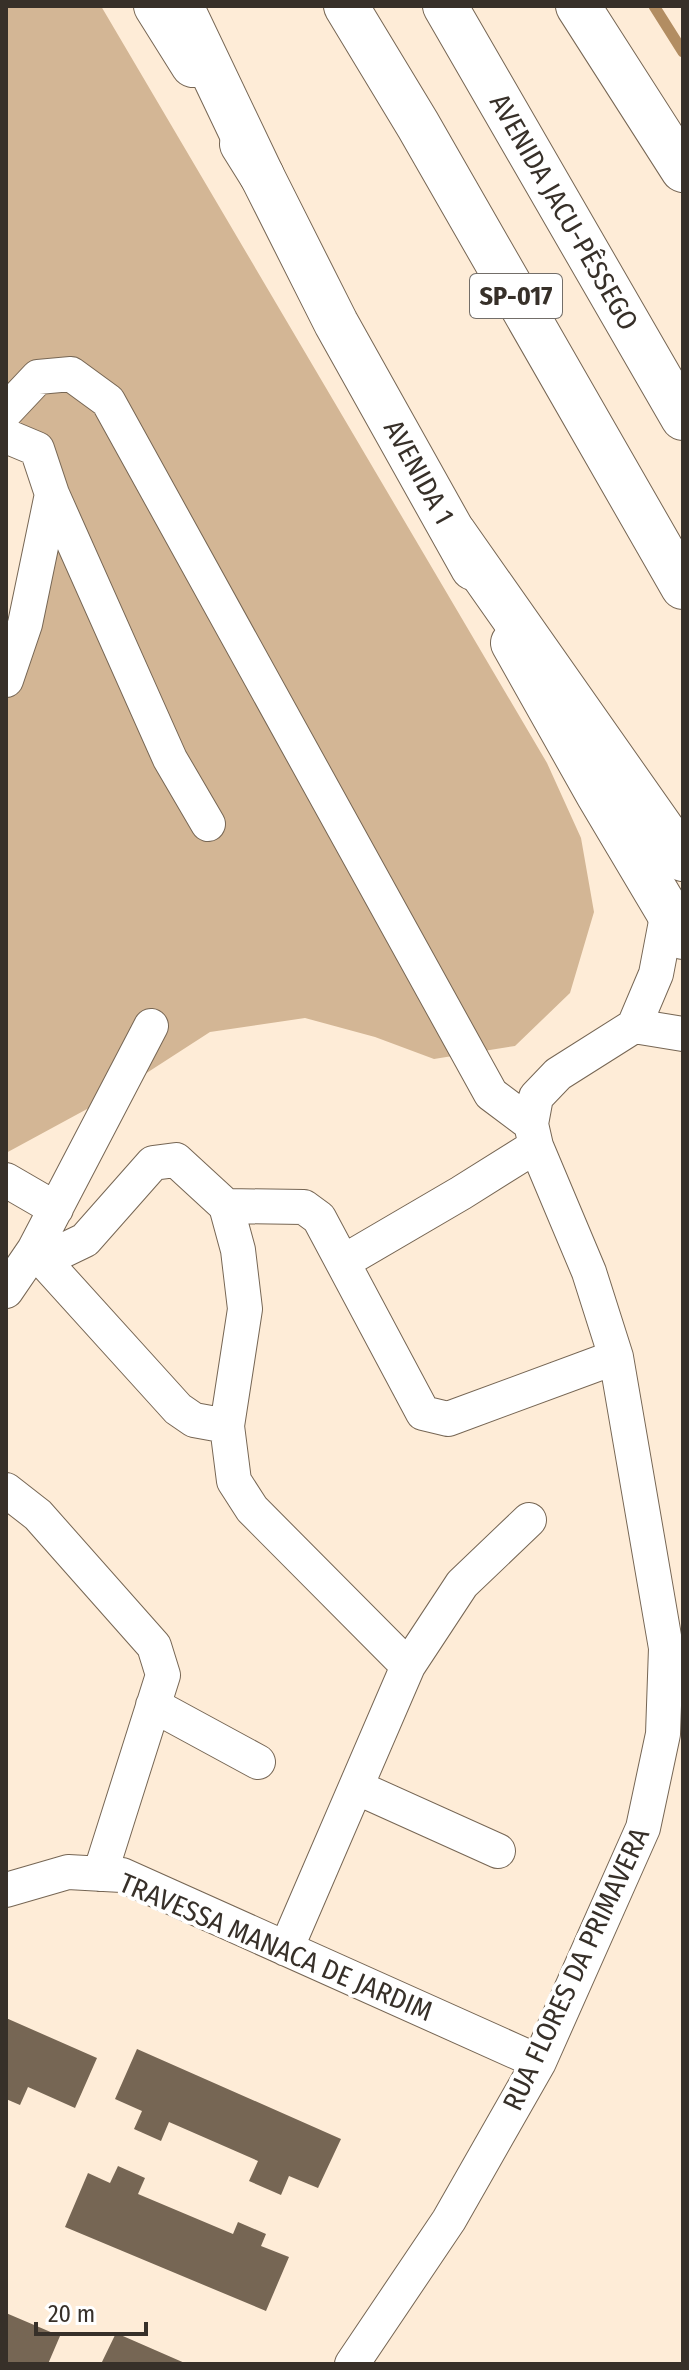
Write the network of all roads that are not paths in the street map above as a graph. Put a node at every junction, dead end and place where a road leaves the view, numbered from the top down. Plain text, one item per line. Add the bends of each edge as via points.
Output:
1 (156, 6) edge
2 (181, 6) edge
3 (346, 6) edge
4 (445, 6) edge
5 (578, 6) edge
6 (683, 170) edge
7 (262, 176) junction
8 (6, 411) edge
9 (683, 418) edge
10 (6, 436) edge
11 (52, 494) junction
12 (454, 533) junction
13 (683, 587) edge
14 (6, 680) edge
15 (208, 824) dead end
16 (683, 859) edge
17 (676, 924) edge
18 (151, 1026) dead end
19 (634, 1026) junction
20 (683, 1034) edge
21 (534, 1135) junction
22 (6, 1180) edge
23 (226, 1206) junction
24 (56, 1209) junction
25 (34, 1250) junction
26 (343, 1262) junction
27 (6, 1291) edge
28 (616, 1357) junction
29 (227, 1426) junction
30 (6, 1490) edge
31 (529, 1520) dead end
32 (408, 1666) junction
33 (153, 1705) junction
34 (258, 1762) dead end
35 (356, 1787) junction
36 (498, 1851) dead end
37 (100, 1874) junction
38 (6, 1890) edge
39 (286, 1949) junction
40 (539, 2062) junction
41 (352, 2364) edge

1 - 7 main road, AVENIDA 1
2 - 7 main road
3 - 13 main road, SP-017
4 - 9 main road, AVENIDA JACU-PÊSSEGO / SP-017
5 - 6 main road
7 - 12 main road, AVENIDA 1 via 336,323
8 - 21 street via 38,377 71,374 108,401 491,1094
10 - 11 street via 37,449
11 - 14 street via 25,624
11 - 15 street via 170,759
12 - 16 main road
12 - 17 main road, AVENIDA 1 via 530,676
17 - 19 street
18 - 24 street
19 - 20 street
19 - 21 street via 558,1074 536,1097
21 - 26 street via 461,1193
21 - 28 street, RUA FLORES DA PRIMAVERA via 589,1272
22 - 24 street
23 - 25 street via 176,1160 153,1163 85,1240 56,1254
23 - 26 street via 304,1207 319,1218
23 - 29 street via 245,1309
24 - 25 street
25 - 27 street
25 - 29 street via 178,1409 194,1420
26 - 28 street via 423,1413 448,1419
28 - 40 street, RUA FLORES DA PRIMAVERA via 666,1648 663,1734 643,1828
29 - 32 street via 234,1481 252,1509
30 - 33 street via 38,1515 154,1646 163,1675
31 - 32 street via 462,1584
32 - 35 street
33 - 34 street
33 - 37 street
35 - 36 street
35 - 39 street
37 - 38 street, TRAVESSA MANACA DE JARDIM via 68,1872
37 - 39 street, TRAVESSA MANACA DE JARDIM via 122,1875
39 - 40 street, TRAVESSA MANACA DE JARDIM
40 - 41 street, RUA FLORES DA PRIMAVERA via 449,2220

